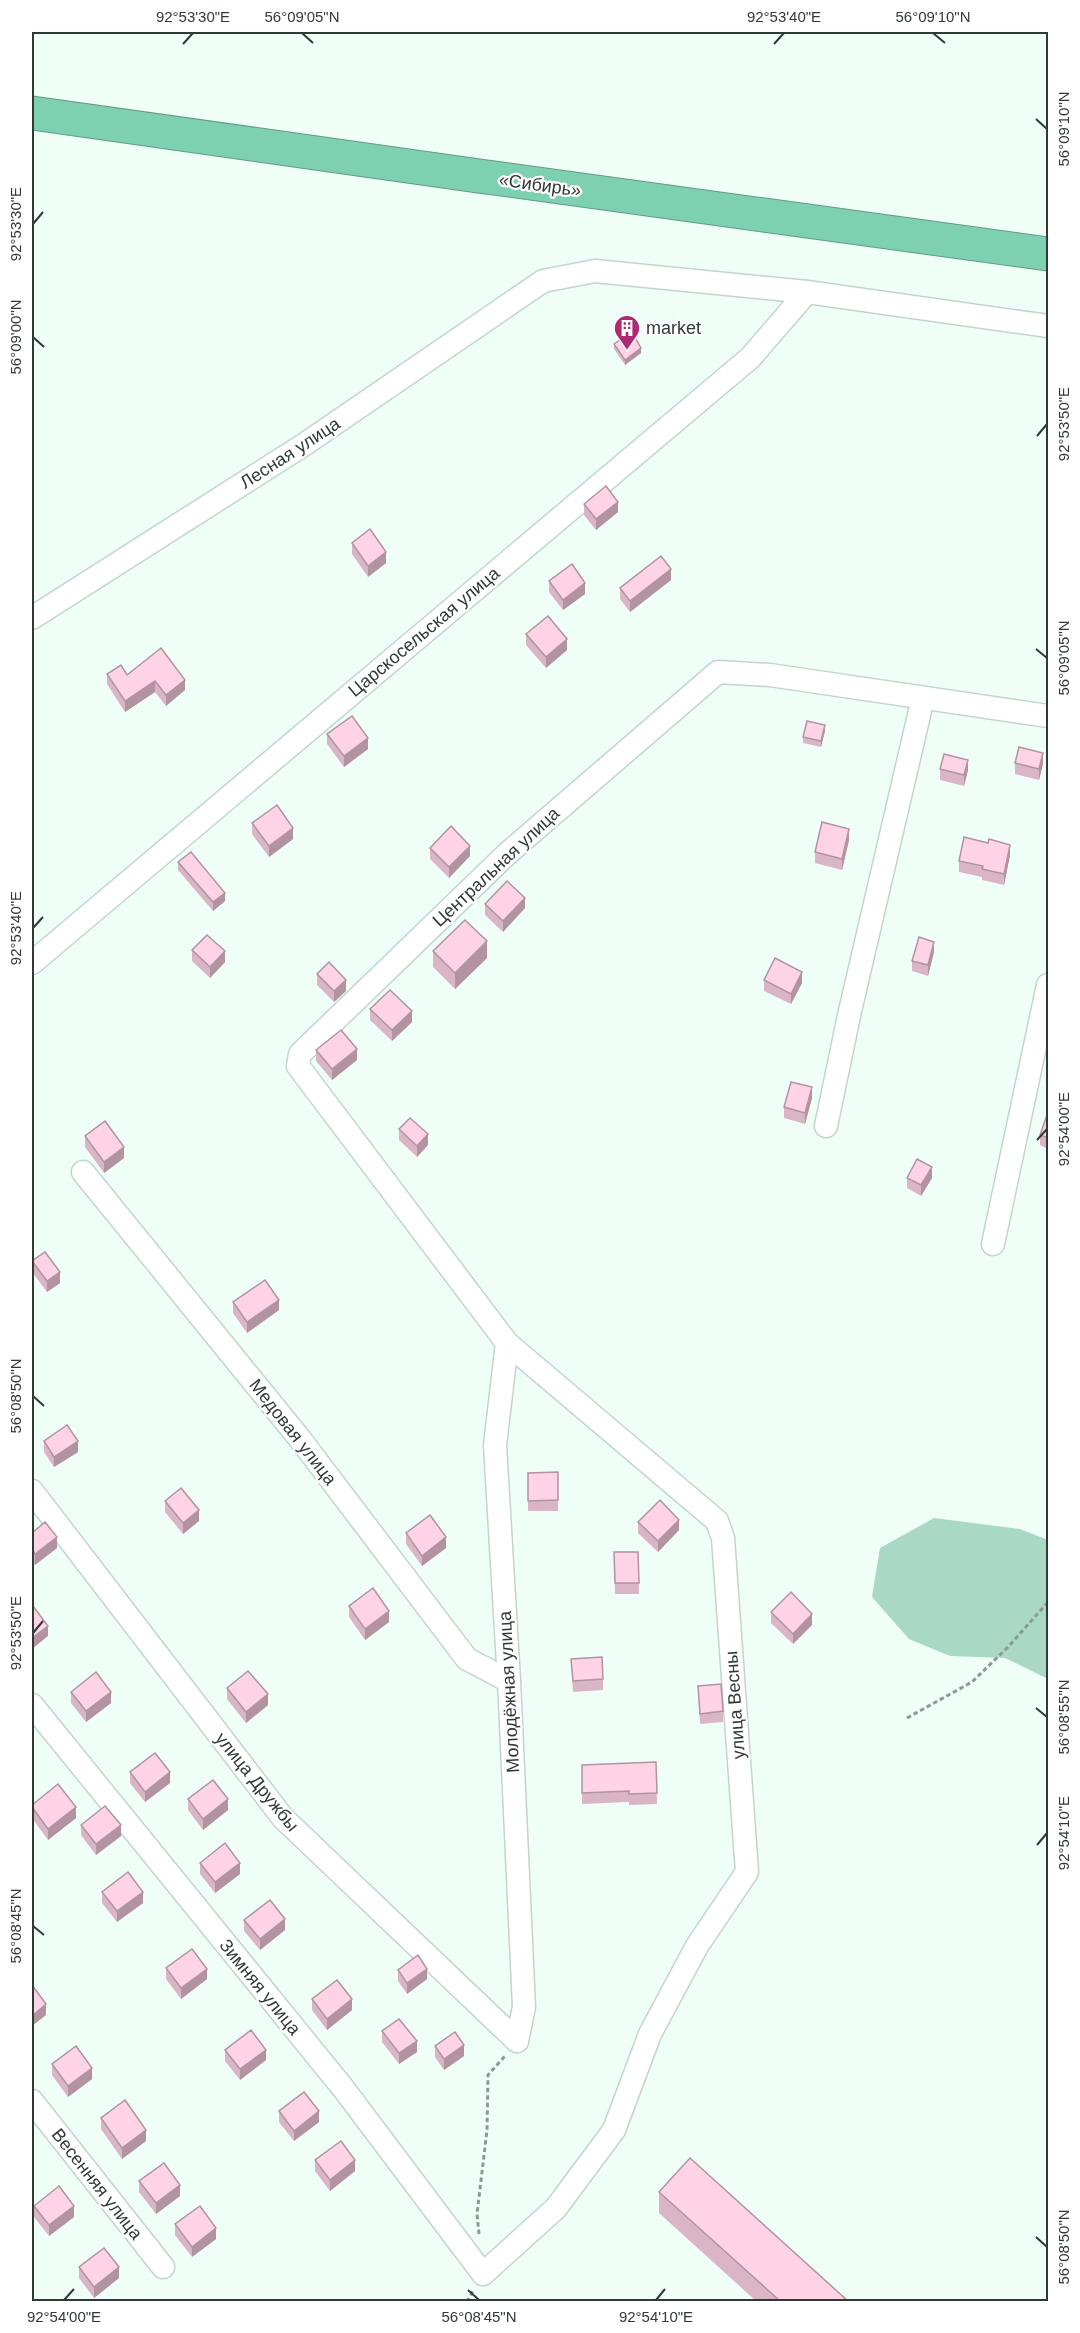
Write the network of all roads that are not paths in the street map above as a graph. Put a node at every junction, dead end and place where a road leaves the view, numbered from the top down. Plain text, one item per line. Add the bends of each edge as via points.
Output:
1 (32, 113) edge
2 (1048, 254) edge
3 (807, 292) junction
4 (1048, 326) edge
5 (32, 618) edge
6 (923, 698) junction
7 (1048, 716) edge
8 (32, 963) edge
9 (1048, 985) edge
10 (826, 1126) dead end
11 (83, 1172) dead end
12 (993, 1244) dead end
13 (507, 1343) junction
14 (32, 1491) edge
15 (723, 1538) joint
16 (509, 1681) junction
17 (32, 1705) edge
18 (517, 2041) joint
19 (32, 2101) edge
20 (163, 2267) dead end
21 (483, 2274) joint

1 - 2 highway, «Сибирь»
3 - 4 street
3 - 5 street, Лесная улица via 595,271 543,281 305,444
3 - 8 street, Царскосельская улица via 750,358
6 - 7 street, Центральная улица
6 - 10 street
6 - 13 street, Центральная улица via 770,675 718,672 508,853 300,1054 298,1066
9 - 12 street
11 - 16 street, Медовая улица via 300,1439 467,1659
13 - 15 street, Центральная улица via 717,1521
13 - 16 street, Молодёжная улица via 495,1445
14 - 18 street, улица Дружбы via 283,1818
15 - 21 street, улица Весны via 747,1872 697,1946 651,2034 614,2130 556,2208
16 - 18 street, Молодёжная улица via 524,2007
17 - 21 street, Зимняя улица via 343,2088
19 - 20 street, Весенняя улица

